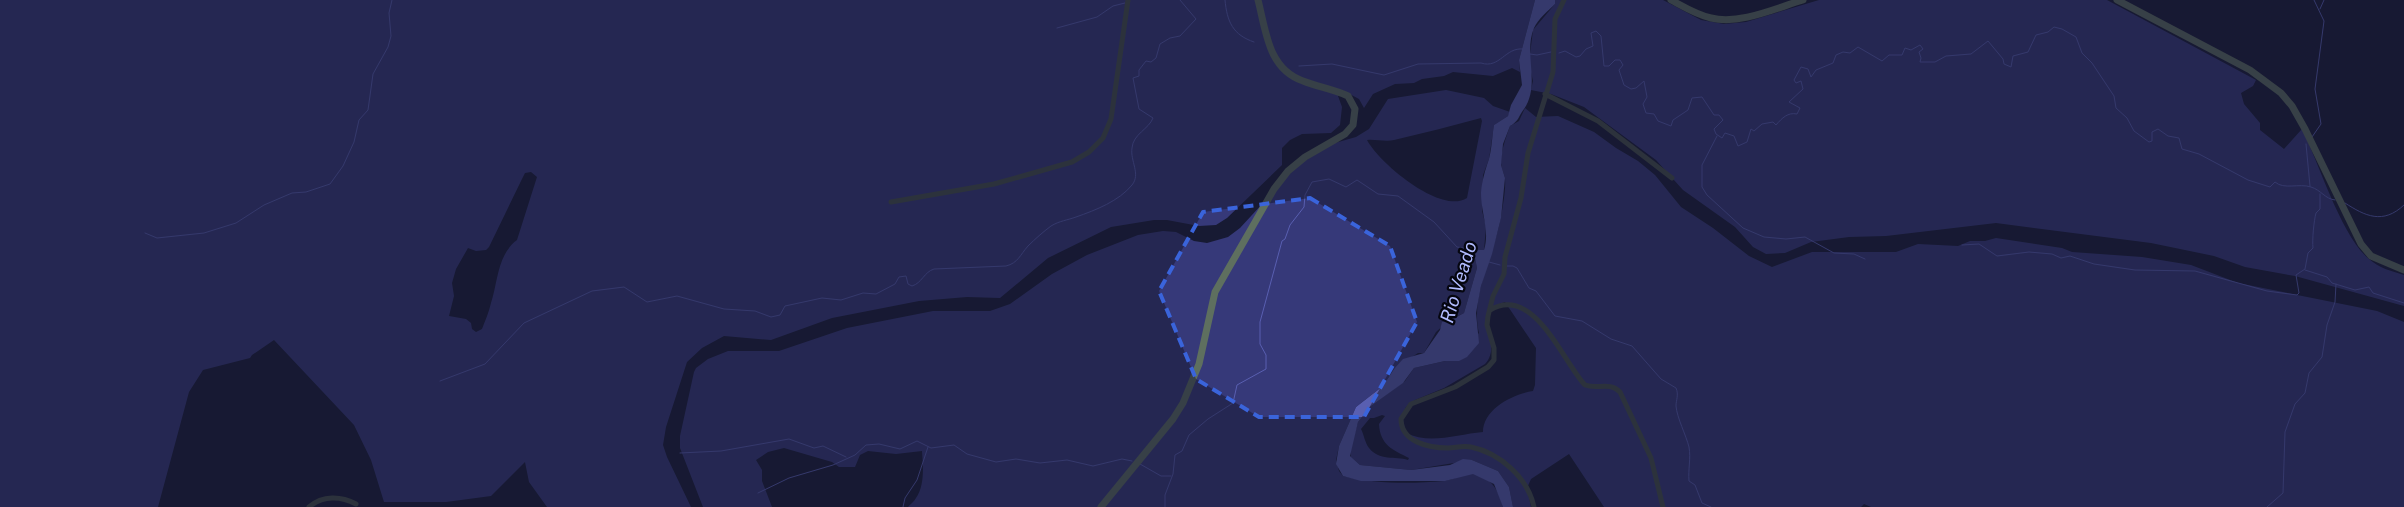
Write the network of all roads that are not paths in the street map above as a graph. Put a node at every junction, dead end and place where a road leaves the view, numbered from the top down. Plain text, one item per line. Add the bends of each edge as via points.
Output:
1 (1128, 0) edge
2 (1258, 0) edge
3 (1564, 0) edge
4 (1672, 0) edge
5 (1803, 0) edge
6 (2118, 0) edge
7 (1545, 94) junction
8 (1672, 178) dead end
9 (891, 202) dead end
10 (2404, 270) edge
11 (1490, 310) junction
12 (356, 504) dead end
13 (310, 507) edge
14 (1102, 507) edge
15 (1534, 507) edge
16 (1663, 507) edge

1 - 9 street via 1111,119 1103,138 1089,152 1072,162 994,184
2 - 14 street via 1266,39 1279,65 1294,77 1348,96 1355,109 1355,120 1349,131 1296,164 1274,189 1215,292 1199,364 1183,403
3 - 7 street via 1555,19 1554,66
4 - 5 street via 1699,14 1724,20
6 - 10 street via 2250,70 2281,93 2305,129 2361,244 2371,256
7 - 8 street via 1603,125
7 - 11 street via 1528,153 1504,274 1492,296
11 - 15 street via 1488,325 1495,353 1491,365 1456,387 1411,404 1402,414 1400,423 1408,437 1419,443 1448,448 1470,447 1494,456 1526,484
11 - 16 street via 1509,304 1525,311 1552,336 1585,385 1611,386 1620,392 1650,458
12 - 13 street via 345,499 328,498

